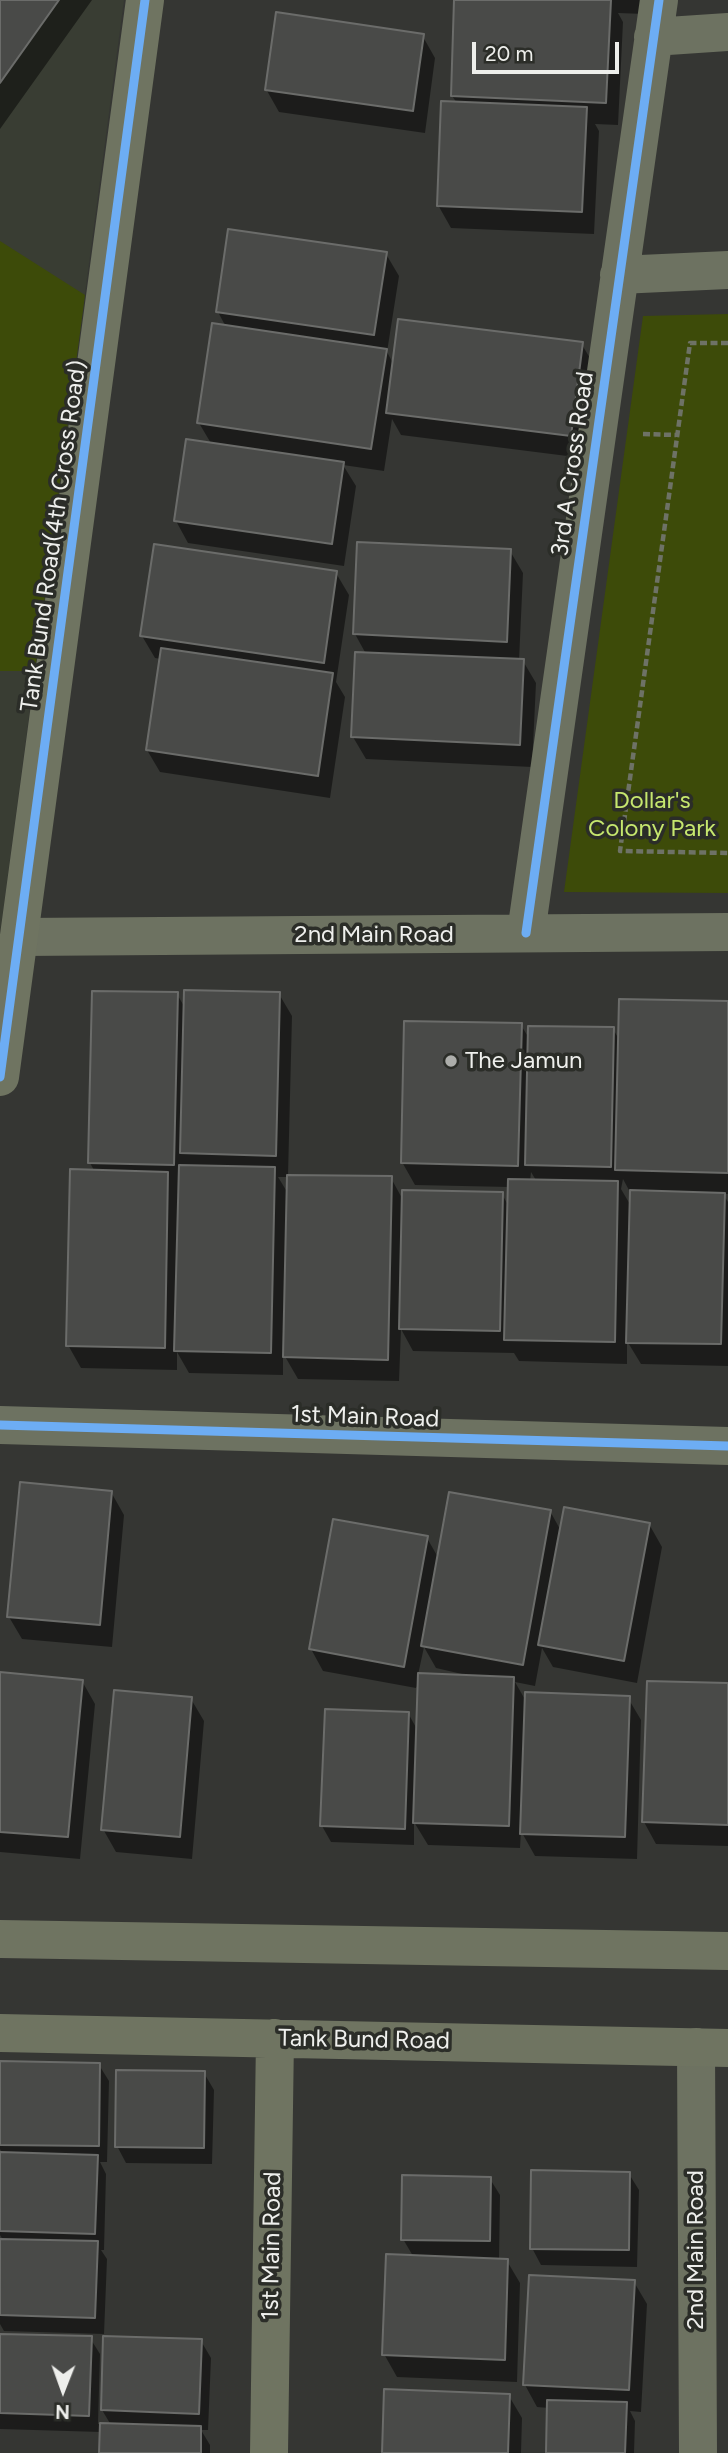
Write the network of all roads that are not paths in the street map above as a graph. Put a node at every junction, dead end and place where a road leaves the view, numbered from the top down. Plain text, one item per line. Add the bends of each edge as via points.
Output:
1 (145, 0) edge
2 (659, 0) edge
3 (728, 32) edge
4 (653, 37) junction
5 (728, 270) edge
6 (619, 275) junction
7 (728, 932) edge
8 (526, 933) junction
9 (20, 937) junction
10 (0, 1077) edge
11 (0, 1425) edge
12 (728, 1446) edge
13 (0, 1939) edge
14 (728, 1951) edge
15 (0, 2033) edge
16 (275, 2038) junction
17 (712, 2048) edge
18 (712, 2233) edge
19 (269, 2453) edge
20 (698, 2453) edge

1 - 9 street, Tank Bund Road(4th Cross Road)
2 - 4 street, 3rd A Cross Road
3 - 4 street
4 - 6 street, 3rd A Cross Road
5 - 6 street
6 - 8 street, 3rd A Cross Road
7 - 8 street, 2nd Main Road
8 - 9 street, 2nd Main Road
9 - 10 street, Tank Bund Road(4th Cross Road)
11 - 12 street, 1st Main Road
13 - 14 street
15 - 16 street, Tank Bund Road
16 - 17 street, Tank Bund Road
16 - 19 street, 1st Main Road
17 - 18 street, 2nd Main Road
18 - 20 street, 2nd Main Road

